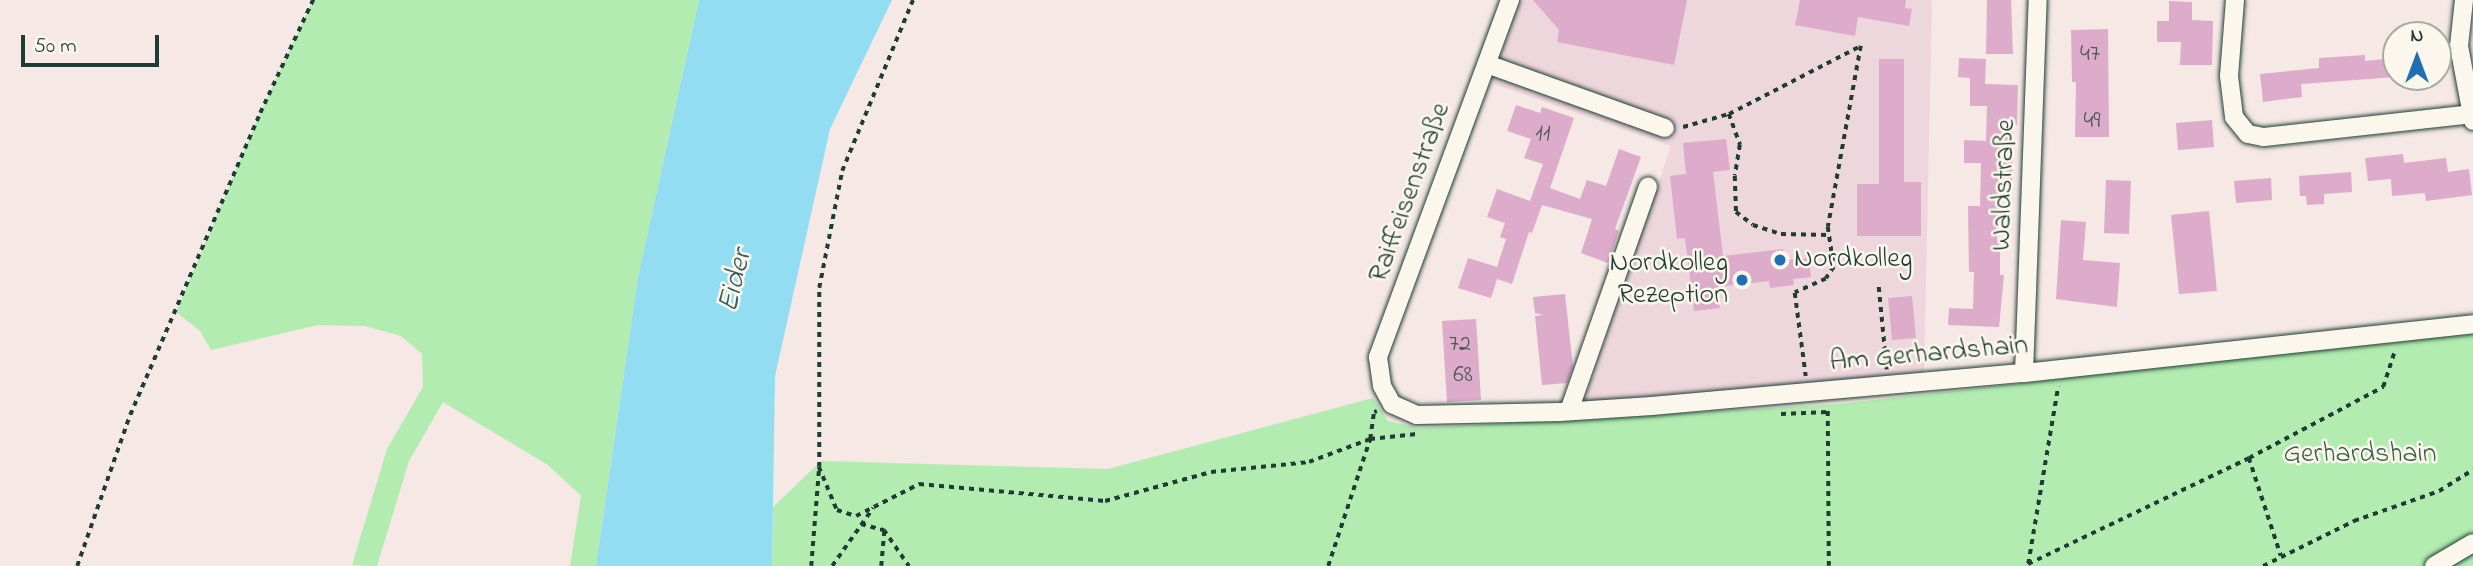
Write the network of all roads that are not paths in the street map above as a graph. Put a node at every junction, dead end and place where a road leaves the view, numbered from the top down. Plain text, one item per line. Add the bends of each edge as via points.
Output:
1 (1510, 0) edge
2 (2039, 0) edge
3 (2235, 0) edge
4 (2464, 0) edge
5 (1487, 64) junction
6 (2472, 117) edge
7 (1665, 128) road end
8 (1648, 187) dead end
9 (2473, 324) edge
10 (2024, 373) junction
11 (1392, 404) joint
12 (1569, 411) junction
13 (2473, 543) edge
14 (2434, 566) edge

1 - 5 street, Raiffeisenstraße
2 - 10 street, Waldstraße
3 - 6 street via 2229,76 2234,117 2248,134 2264,137
4 - 6 street via 2459,46
5 - 7 street
5 - 11 street, Raiffeisenstraße via 1378,357 1382,386
8 - 12 street
9 - 10 street, Am Gerhardshain
10 - 12 street, Am Gerhardshain
11 - 12 street, Am Gerhardshain via 1417,415
13 - 14 street

